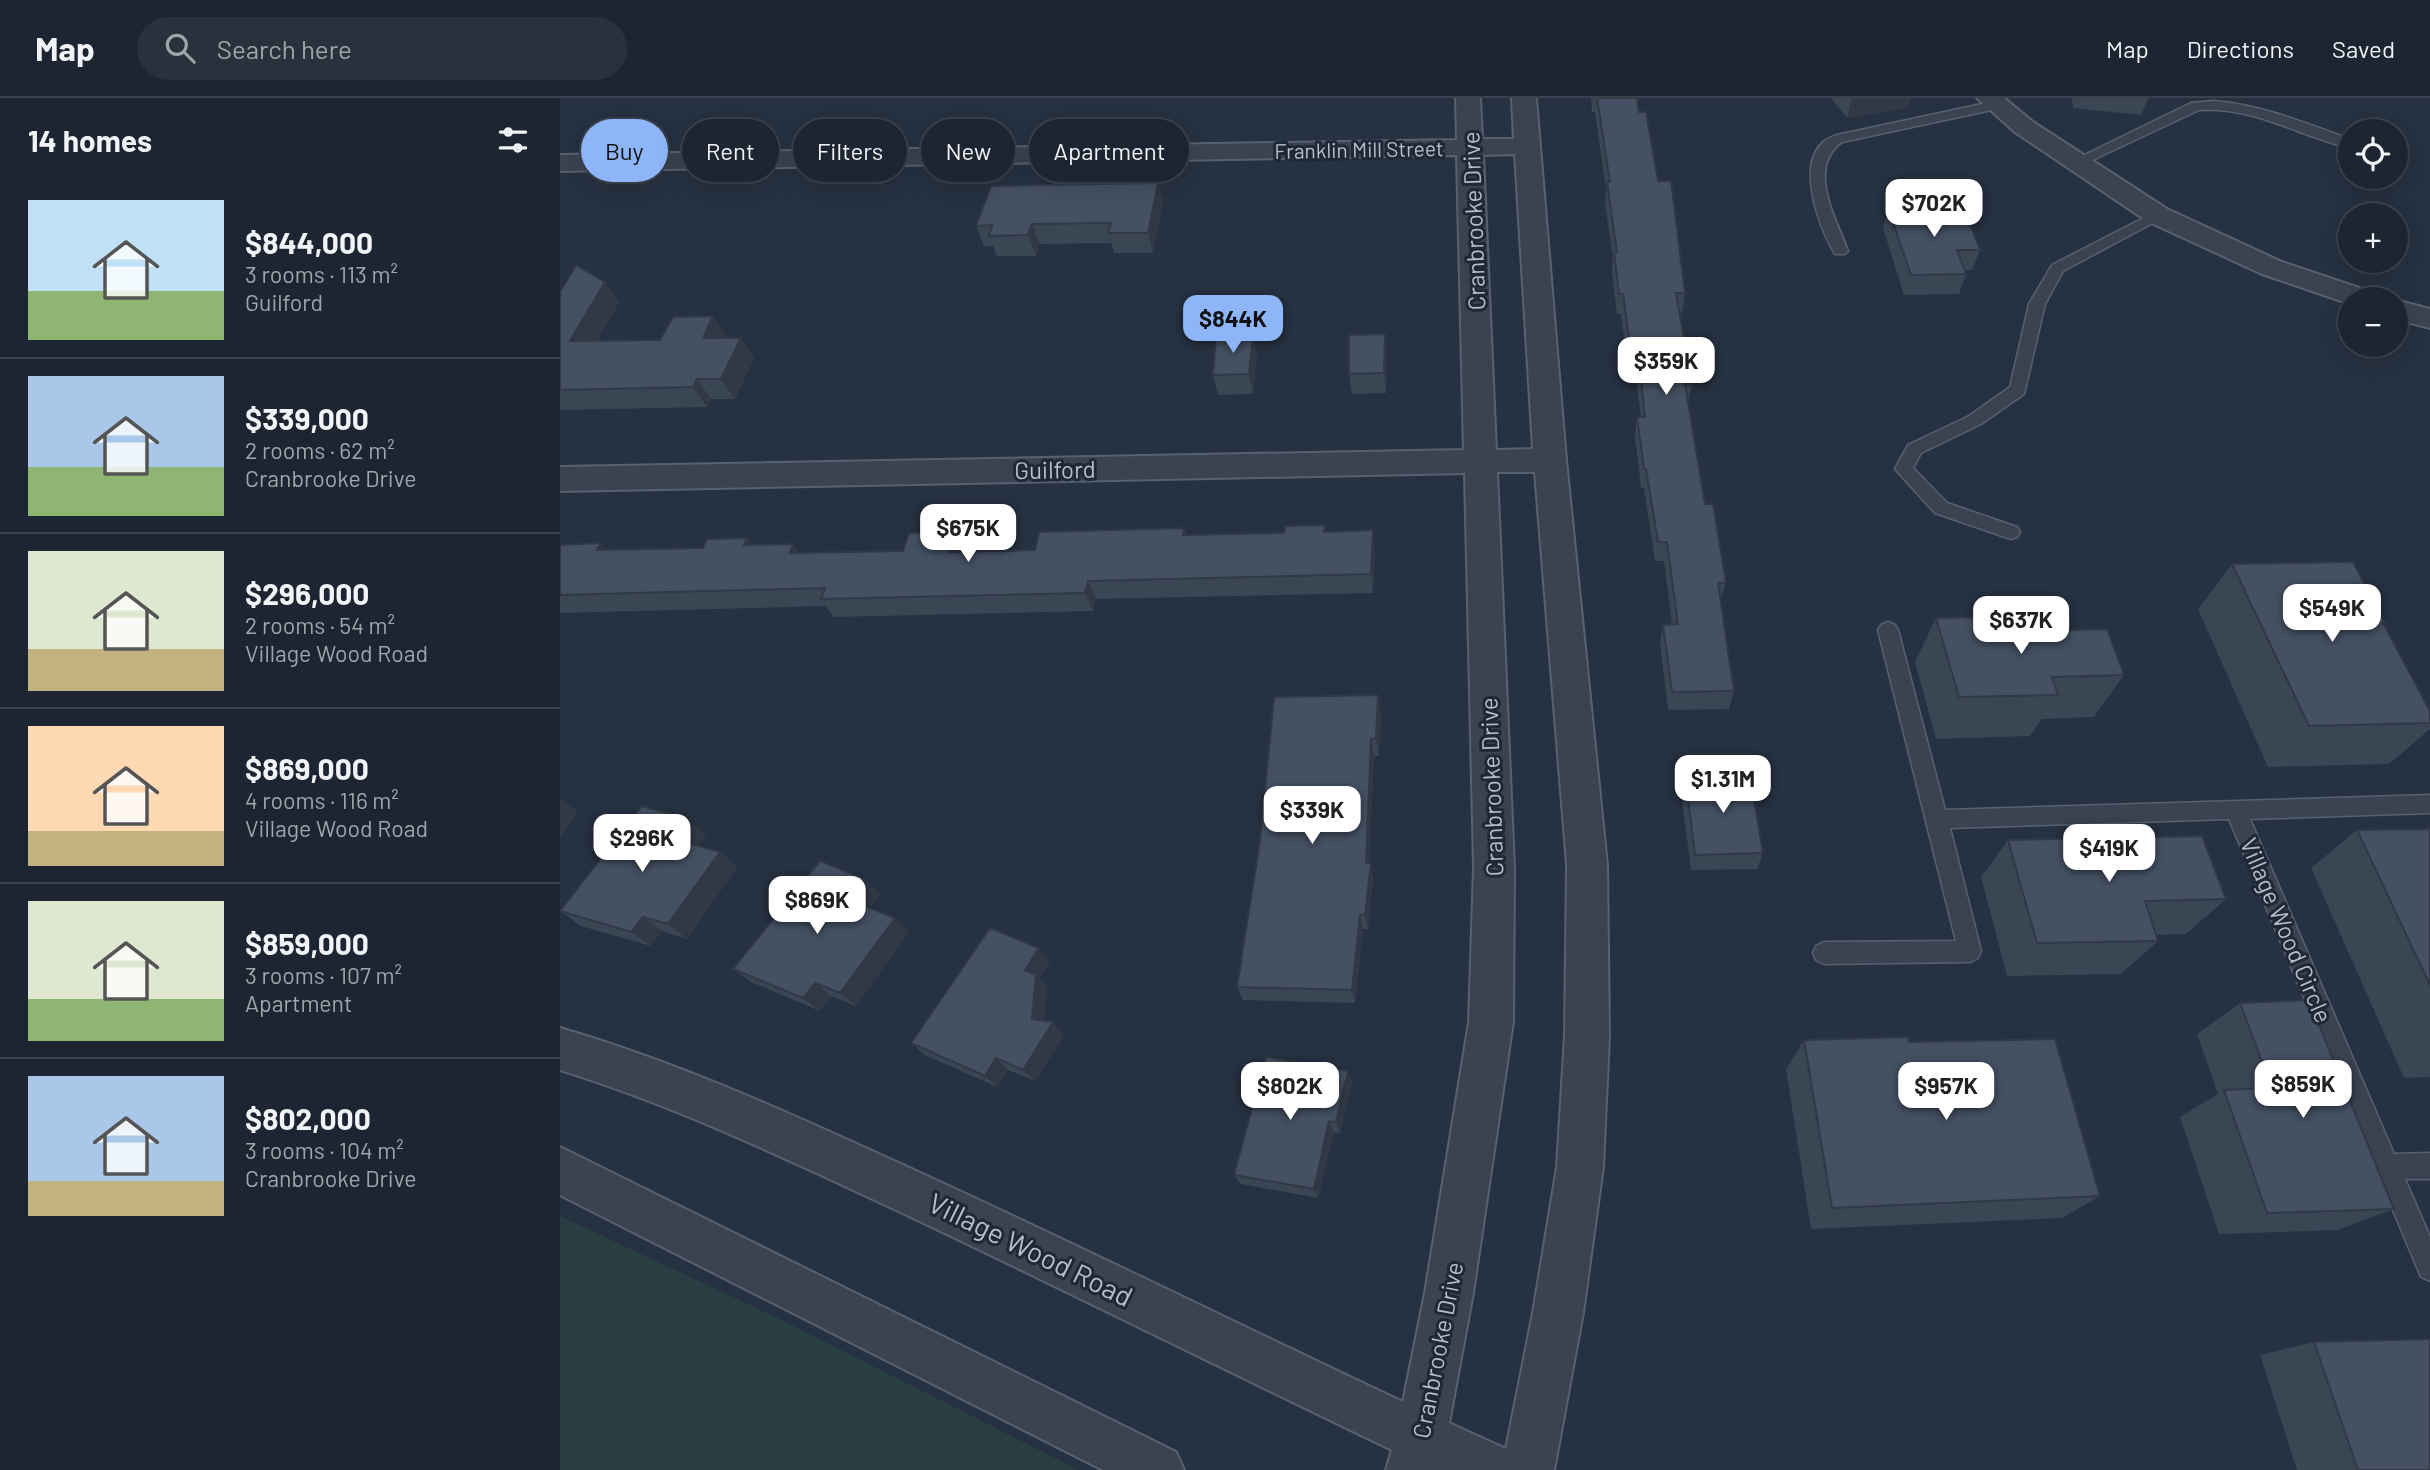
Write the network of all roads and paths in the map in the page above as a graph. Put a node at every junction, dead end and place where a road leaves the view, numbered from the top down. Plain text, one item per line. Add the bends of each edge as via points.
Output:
1 (1468, 98) edge
2 (1524, 98) edge
3 (1992, 101) edge
4 (2338, 140) edge
5 (1528, 146) junction
6 (1470, 147) junction
7 (2077, 162) junction
8 (560, 163) edge
9 (2157, 215) junction
10 (1840, 251) dead end
11 (2338, 290) edge
12 (2408, 313) edge
13 (2430, 319) edge
14 (1550, 460) junction
15 (1480, 461) junction
16 (560, 479) edge
17 (2011, 532) dead end
18 (1888, 630) dead end
19 (2430, 804) edge
20 (2236, 810) junction
21 (1937, 819) junction
22 (1824, 953) dead end
23 (560, 1049) edge
24 (2430, 1166) edge
25 (2387, 1167) junction
26 (560, 1170) edge
27 (2430, 1268) edge
28 (1416, 1454) edge
29 (1158, 1470) edge
30 (1493, 1470) edge
31 (1528, 1470) edge

1 - 6 street, Cranbrooke Drive
2 - 5 street
3 - 7 street
3 - 10 lane via 1837,139 1826,146 1817,164 1819,187
4 - 7 lane via 2216,103 2196,106
5 - 6 street, Franklin Mill Street
5 - 14 street
6 - 8 street, Franklin Mill Street
6 - 15 street, Cranbrooke Drive
7 - 9 street
9 - 11 street via 2272,268
9 - 17 lane via 2057,268 2037,304 2018,390 1975,420 1914,449 1904,469 1941,508
12 - 13 street
14 - 15 street, Guilford
14 - 31 street via 1587,865 1587,1035 1580,1167
15 - 16 street, Guilford
15 - 28 street, Cranbrooke Drive via 1494,867 1491,1022 1449,1293
18 - 21 lane
19 - 20 lane, Village Wood Circle
20 - 21 lane
20 - 25 lane, Village Wood Circle
21 - 22 lane via 1970,951
23 - 28 street, Village Wood Road via 618,1066 743,1115 977,1223
24 - 25 lane
25 - 27 lane, Village Wood Circle
26 - 29 street
28 - 30 street, Village Wood Road

